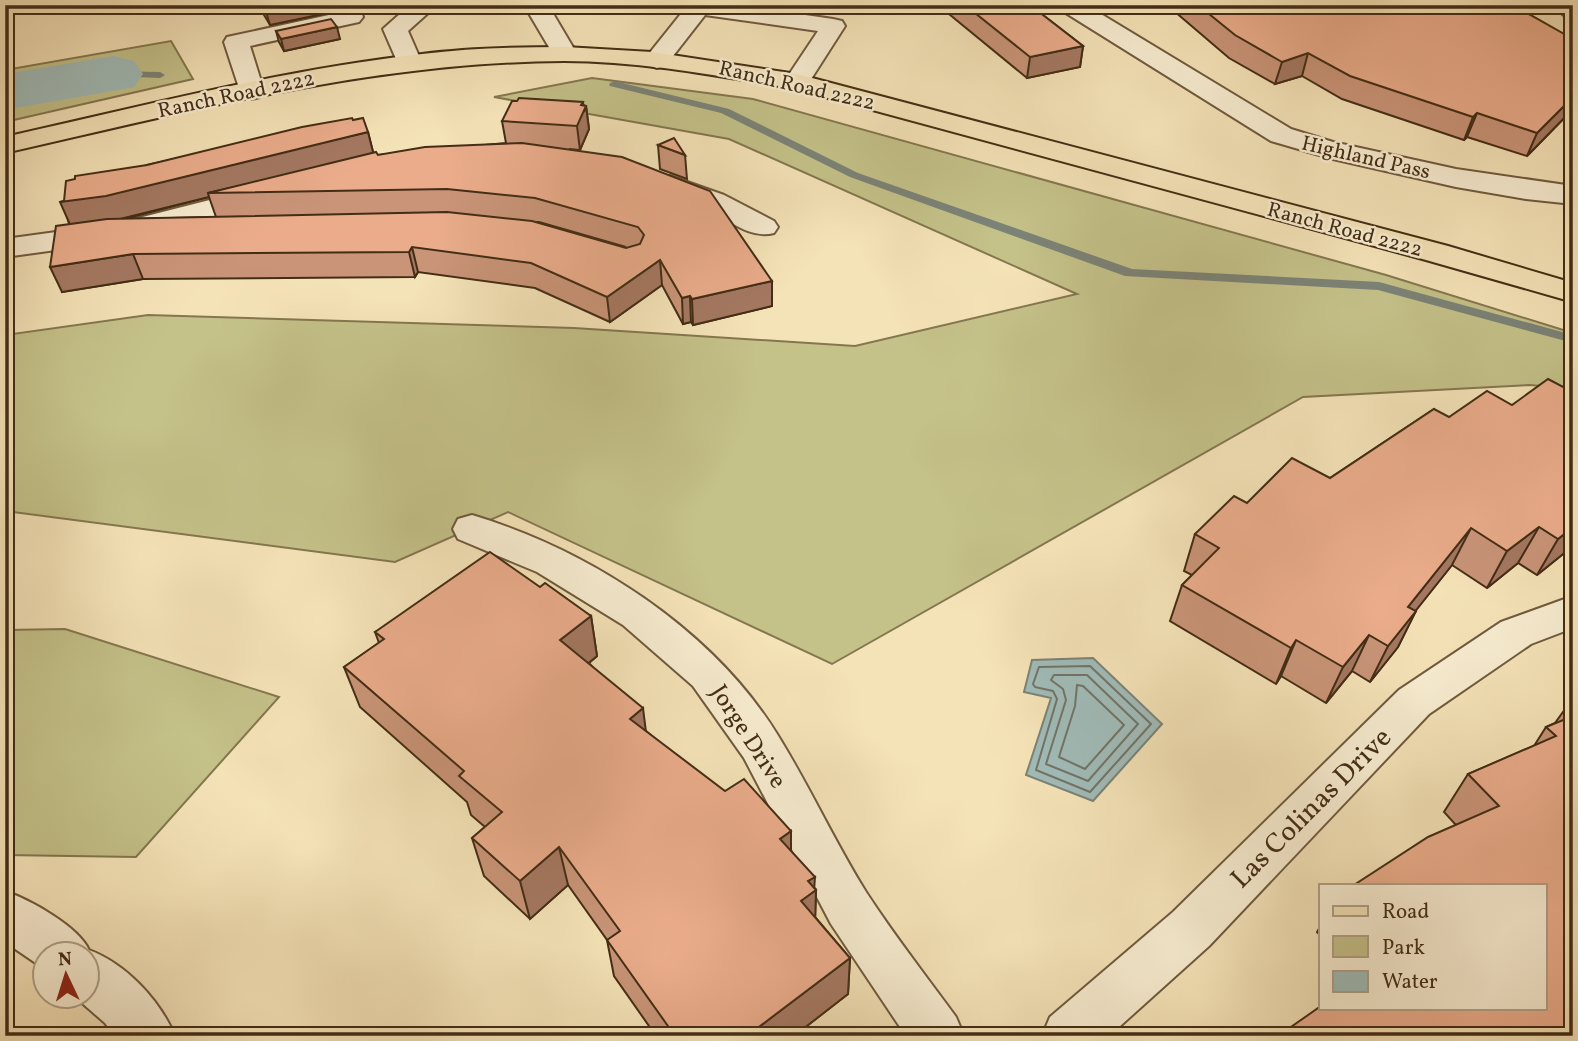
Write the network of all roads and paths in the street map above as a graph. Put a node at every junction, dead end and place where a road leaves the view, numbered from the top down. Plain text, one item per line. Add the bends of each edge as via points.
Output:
1 (425, 5) edge
2 (672, 5) edge
3 (1069, 5) edge
4 (1563, 5) edge
5 (543, 6) edge
6 (699, 7) edge
7 (349, 11) edge
8 (1573, 11) edge
9 (395, 29) junction
10 (565, 54) junction
11 (657, 60) junction
12 (409, 63) junction
13 (797, 82) junction
14 (251, 91) junction
15 (5, 145) edge
16 (641, 175) edge
17 (286, 189) edge
18 (1573, 195) edge
19 (763, 227) dead end
20 (236, 230) edge
21 (117, 232) junction
22 (5, 248) edge
23 (1573, 293) edge
24 (472, 529) dead end
25 (1573, 611) edge
26 (5, 914) edge
27 (44, 940) edge
28 (102, 986) edge
29 (148, 1036) edge
30 (937, 1036) edge
31 (1069, 1036) edge

1 - 9 street
2 - 6 street
3 - 18 street, Highland Pass via 1281,135 1317,149 1527,192
4 - 8 street
5 - 10 street
6 - 11 street
6 - 13 street via 833,26
7 - 9 street
7 - 14 street via 236,42
9 - 12 street
10 - 11 main road, Ranch Road 2222
10 - 12 main road, Ranch Road 2222
11 - 13 main road, Ranch Road 2222
12 - 14 main road, Ranch Road 2222 via 346,70
13 - 23 main road, Ranch Road 2222
14 - 15 main road, Ranch Road 2222
16 - 19 street via 714,201
17 - 21 street
20 - 21 street
21 - 22 street
24 - 30 street, Jorge Drive via 551,562 638,614 708,674 760,745 849,908
25 - 31 street, Las Colinas Drive via 1516,633 1414,702 1191,929
26 - 27 street
28 - 29 street

